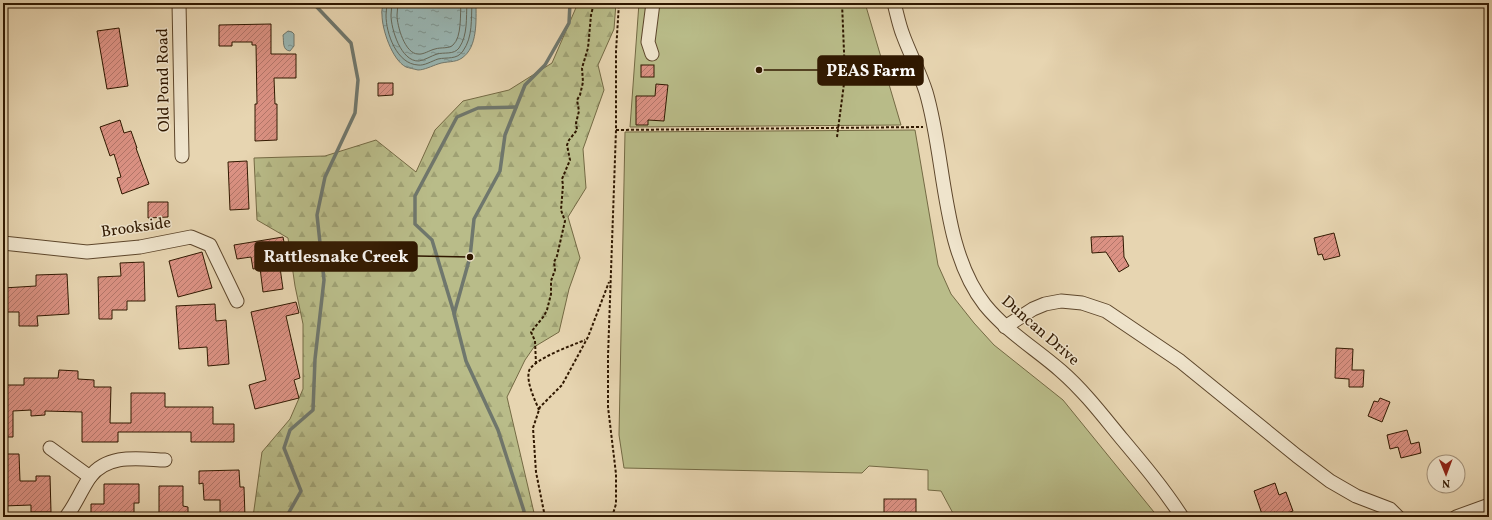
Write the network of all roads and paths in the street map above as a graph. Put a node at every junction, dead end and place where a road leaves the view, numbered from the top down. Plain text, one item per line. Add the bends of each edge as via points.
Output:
1 (179, 3) edge
2 (594, 3) edge
3 (619, 3) edge
4 (653, 3) edge
5 (842, 3) edge
6 (894, 3) edge
7 (652, 54) dead end
8 (934, 127) junction
9 (838, 128) junction
10 (616, 130) junction
11 (837, 137) dead end
12 (182, 156) dead end
13 (3, 243) edge
14 (610, 279) junction
15 (236, 301) dead end
16 (1005, 327) junction
17 (586, 340) junction
18 (536, 364) junction
19 (539, 410) junction
20 (50, 448) dead end
21 (165, 460) dead end
22 (90, 477) junction
23 (1489, 505) edge
24 (66, 517) edge
25 (546, 517) edge
26 (612, 517) edge
27 (1182, 517) edge
28 (1398, 517) edge
29 (1456, 517) edge

1 - 12 street, Old Pond Road
2 - 18 path via 588,48 582,68 583,82 577,100 577,130 567,145 570,160 562,179 561,210 565,221 563,233 554,262 555,270 547,310 531,332 535,342
3 - 10 path
4 - 7 street via 648,42
5 - 9 path via 845,76
6 - 8 street, Duncan Drive via 902,34 925,91
8 - 9 path
8 - 16 street, Duncan Drive via 958,254 985,304
9 - 10 path
9 - 11 path
10 - 14 path
13 - 15 street, Brookside via 87,252 140,247 191,237 210,245
14 - 17 path
14 - 26 path via 608,407 616,474 616,504
16 - 27 street, Duncan Drive via 1062,372 1086,395 1148,470
16 - 28 street via 1045,304 1082,304 1106,311 1180,361 1330,481 1356,496 1390,510
17 - 18 path via 559,350
17 - 19 path via 562,385
18 - 19 path via 528,372 531,391
19 - 25 path via 533,428 536,472
20 - 22 street
21 - 22 street via 115,460 101,466
22 - 24 street via 75,506
23 - 29 street

